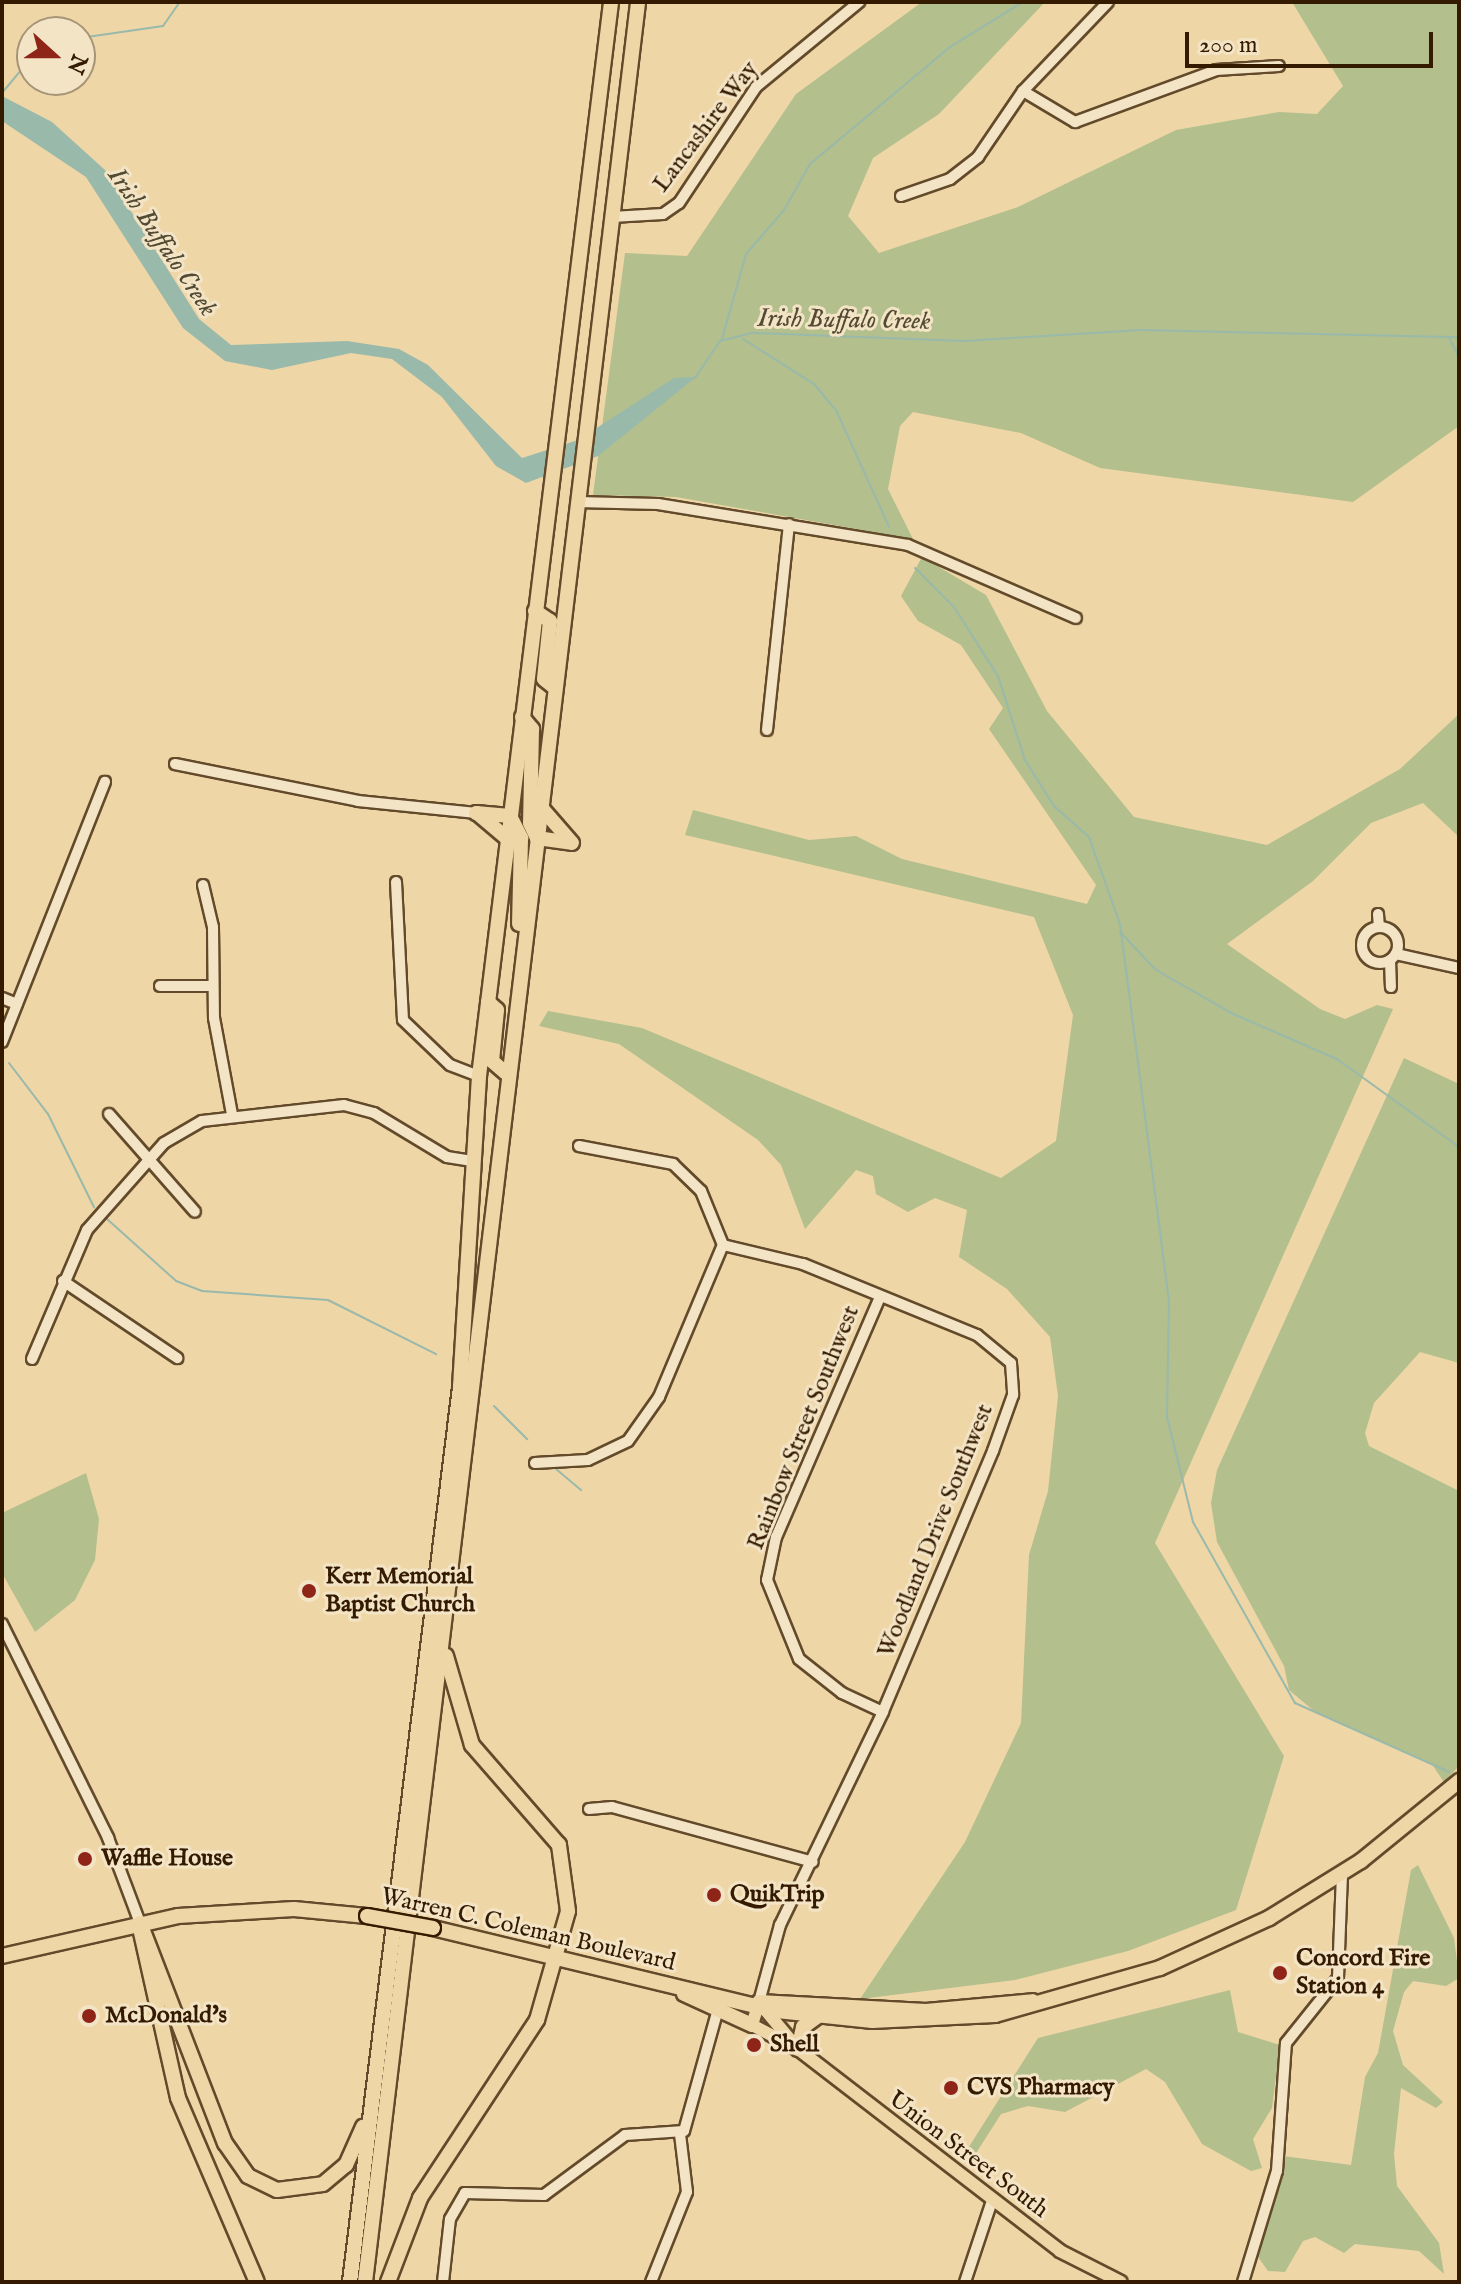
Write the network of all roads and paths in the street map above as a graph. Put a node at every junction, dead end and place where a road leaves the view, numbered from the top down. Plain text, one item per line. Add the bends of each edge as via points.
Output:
1 (611, 2) edge
2 (638, 2) edge
3 (859, 2) edge
4 (1108, 2) edge
5 (1279, 66) dead end
6 (1023, 91) junction
7 (901, 196) dead end
8 (612, 217) junction
9 (577, 502) junction
10 (789, 524) junction
11 (535, 611) junction
12 (1076, 618) dead end
13 (554, 687) junction
14 (522, 717) junction
15 (767, 730) dead end
16 (175, 764) dead end
17 (105, 782) dead end
18 (539, 805) junction
19 (476, 813) junction
20 (510, 816) junction
21 (507, 838) junction
22 (537, 838) junction
23 (396, 882) dead end
24 (203, 885) dead end
25 (1378, 914) dead end
26 (1379, 927) junction
27 (524, 928) junction
28 (1393, 957) junction
29 (1459, 968) edge
30 (160, 986) dead end
31 (212, 986) junction
32 (1391, 987) dead end
33 (2, 998) edge
34 (488, 1002) junction
35 (17, 1004) junction
36 (2, 1042) edge
37 (506, 1073) junction
38 (479, 1076) junction
39 (109, 1114) dead end
40 (232, 1114) junction
41 (579, 1146) dead end
42 (149, 1159) junction
43 (471, 1161) junction
44 (195, 1212) dead end
45 (723, 1245) junction
46 (63, 1281) junction
47 (880, 1297) junction
48 (177, 1358) dead end
49 (32, 1359) dead end
50 (535, 1463) dead end
51 (2, 1624) edge
52 (444, 1636) junction
53 (883, 1712) junction
54 (1459, 1781) edge
55 (589, 1809) dead end
56 (813, 1862) junction
57 (1342, 1874) junction
58 (140, 1923) junction
59 (2, 1956) edge
60 (558, 1960) junction
61 (658, 1983) junction
62 (759, 2002) junction
63 (1036, 2003) junction
64 (718, 2009) junction
65 (818, 2016) junction
66 (752, 2025) junction
67 (798, 2049) junction
68 (374, 2093) junction
69 (680, 2134) junction
70 (992, 2201) junction
71 (257, 2282) edge
72 (350, 2282) edge
73 (365, 2282) edge
74 (388, 2282) edge
75 (443, 2282) edge
76 (651, 2282) edge
77 (965, 2282) edge
78 (1121, 2282) edge
79 (1243, 2282) edge

1 - 11 highway
2 - 8 highway
3 - 8 street, Lancashire Way via 756,87 679,203 663,214
4 - 6 street
5 - 6 street via 1216,70 1075,122
6 - 7 street via 978,157 950,179
8 - 9 highway
9 - 10 street via 658,504
9 - 13 highway
10 - 12 street via 908,545
10 - 15 street
11 - 13 highway via 550,621 544,679
11 - 14 highway
13 - 18 highway
14 - 20 highway
14 - 22 highway via 532,729 528,813
16 - 19 street via 358,801
17 - 35 street
18 - 22 highway
18 - 22 highway via 572,843
19 - 20 highway
19 - 21 highway
20 - 21 highway
20 - 27 highway via 521,838 515,921
21 - 34 highway
22 - 27 highway
23 - 38 street via 403,1020 450,1065
24 - 31 street via 212,912
25 - 26 street
26 - 28 street via 1396,936
26 - 28 street via 1367,933 1363,950 1374,962
27 - 37 highway
28 - 29 street
28 - 32 street
30 - 31 street
31 - 40 street
33 - 35 street
34 - 37 highway via 497,1010 492,1061
34 - 38 highway
35 - 36 street
37 - 52 highway
38 - 43 highway
39 - 42 street
40 - 42 street via 179,1132
40 - 43 street via 358,1108 447,1157
41 - 45 street via 673,1164 701,1191
42 - 44 street
42 - 46 street via 87,1230
43 - 68 highway via 458,1399
45 - 47 street, Woodland Drive Southwest via 803,1264
45 - 50 street via 659,1397 628,1441 588,1460
46 - 48 street
46 - 49 street
47 - 53 street, Rainbow Street Southwest via 776,1537 767,1580 799,1659 842,1693
47 - 53 street, Woodland Drive Southwest via 993,1344 1011,1363 1014,1383 993,1451
51 - 58 street via 108,1838
52 - 60 highway via 453,1697 472,1745 559,1845 569,1888
52 - 73 highway
53 - 56 street, Woodland Drive Southwest
54 - 57 highway, Warren C. Coleman Boulevard
55 - 56 street via 612,1807
56 - 62 street, Woodland Drive Southwest via 775,1937
57 - 63 highway, Warren C. Coleman Boulevard via 1160,1968
57 - 79 street via 1338,1978 1286,2043 1277,2171
58 - 59 highway, Warren C. Coleman Boulevard
58 - 60 highway, Warren C. Coleman Boulevard, bridge via 250,1910 367,1916
58 - 68 highway via 225,2143 248,2176 293,2192 335,2177 356,2148
58 - 71 highway via 141,1955 178,2098
60 - 61 highway, Warren C. Coleman Boulevard
60 - 74 highway via 529,2037 420,2198
61 - 62 highway, Warren C. Coleman Boulevard
61 - 64 highway
62 - 63 highway, Warren C. Coleman Boulevard via 926,2011
62 - 65 highway, Warren C. Coleman Boulevard
62 - 66 main road
62 - 67 main road, Union Street South
63 - 65 highway, Warren C. Coleman Boulevard via 959,2020
64 - 66 highway
64 - 69 street
65 - 67 highway via 803,2027
66 - 67 main road, Union Street South
67 - 70 main road, Union Street South
68 - 72 highway
69 - 75 street via 625,2135 544,2195 465,2193 450,2219
69 - 76 street via 687,2192
70 - 77 street
70 - 78 main road, Union Street South via 1060,2251

